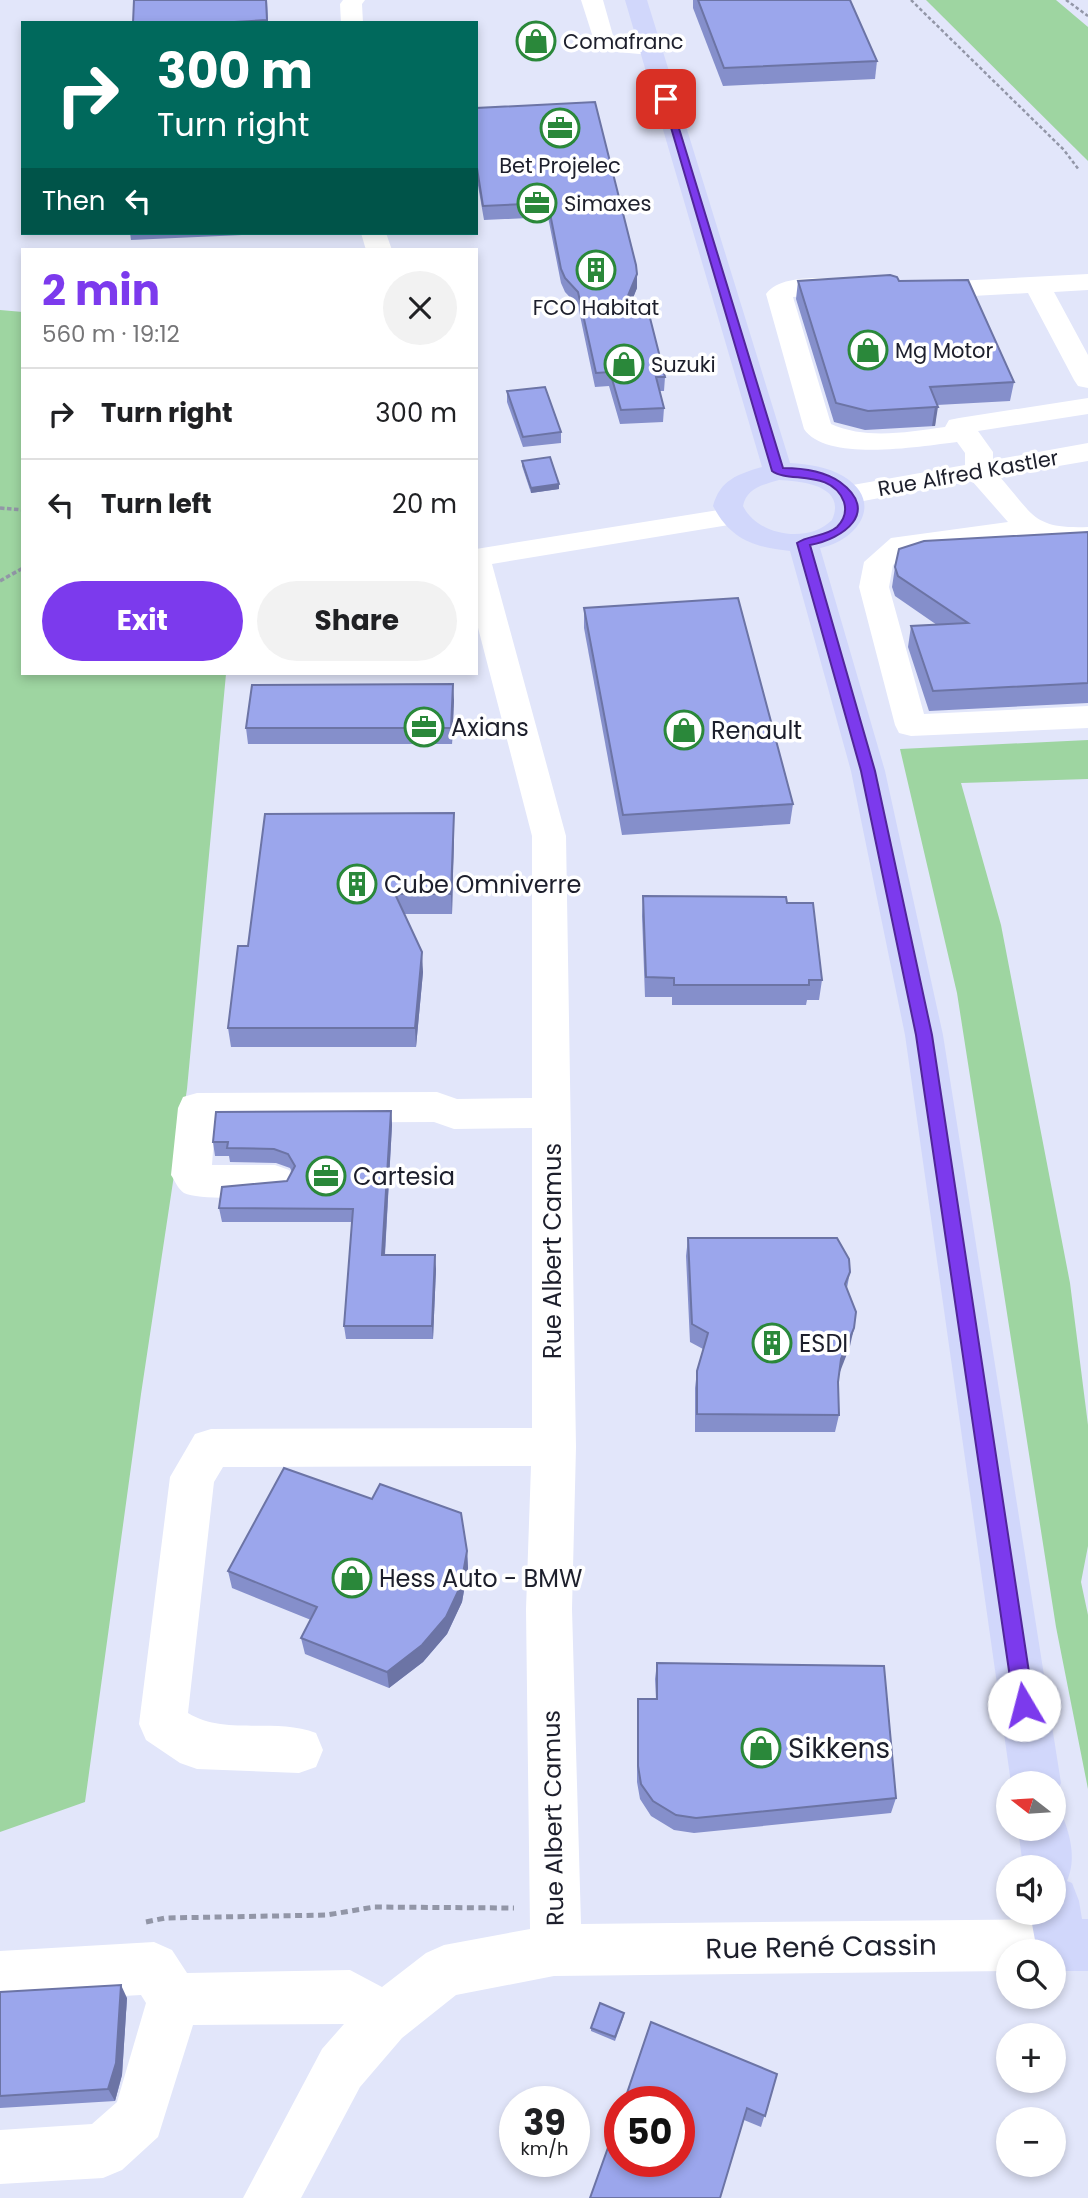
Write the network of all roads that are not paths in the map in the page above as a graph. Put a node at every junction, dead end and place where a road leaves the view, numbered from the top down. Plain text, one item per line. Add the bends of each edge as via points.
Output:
1 (354, 0) edge
2 (592, 0) edge
3 (636, 0) edge
4 (352, 21) edge
5 (650, 48) junction
6 (1088, 282) edge
7 (1037, 285) junction
8 (1088, 380) edge
9 (1088, 407) edge
10 (964, 433) junction
11 (1088, 452) edge
12 (778, 471) junction
13 (979, 471) junction
14 (847, 495) junction
15 (731, 517) junction
16 (1029, 528) junction
17 (1088, 536) edge
18 (803, 543) junction
19 (478, 559) edge
20 (478, 567) edge
21 (1088, 718) edge
22 (551, 1113) junction
23 (275, 1181) edge
24 (554, 1447) junction
25 (299, 1750) dead end
26 (1034, 1771) edge
27 (556, 1928) junction
28 (1067, 1930) edge
29 (0, 1977) edge
30 (174, 1999) junction
31 (383, 2019) junction
32 (0, 2157) edge
33 (271, 2198) edge

1 - 4 street
2 - 5 street via 605,45
3 - 5 main road
5 - 12 main road
6 - 7 street
7 - 8 street
7 - 10 street via 913,291 884,284 789,289 779,294 818,429 834,439 862,443
9 - 10 street via 959,426
10 - 13 street via 979,452
11 - 13 street, Rue Alfred Kastler
12 - 14 main road via 819,476
12 - 15 main road via 759,474 731,492 727,504
13 - 14 street, Rue Alfred Kastler
13 - 16 street
14 - 18 main road via 852,508 844,526 823,539
15 - 18 main road via 768,540
15 - 19 street
16 - 17 street via 1054,537
16 - 21 street via 902,544 879,562 874,587 911,726
18 - 26 main road via 868,771 924,1035
20 - 22 street, Rue Albert Camus via 549,836
22 - 23 street via 454,1114 437,1107 197,1108 191,1175 197,1181
22 - 24 street, Rue Albert Camus
24 - 25 street via 211,1448 191,1477 163,1724 197,1746
24 - 27 street, Rue Albert Camus via 549,1609
27 - 28 street, Rue René Cassin
27 - 31 street, Rue René Cassin via 444,1971
29 - 30 street via 154,1968
30 - 31 street via 350,1996
30 - 32 street via 139,2118 103,2151
31 - 33 street, Rue René Cassin via 341,2068

